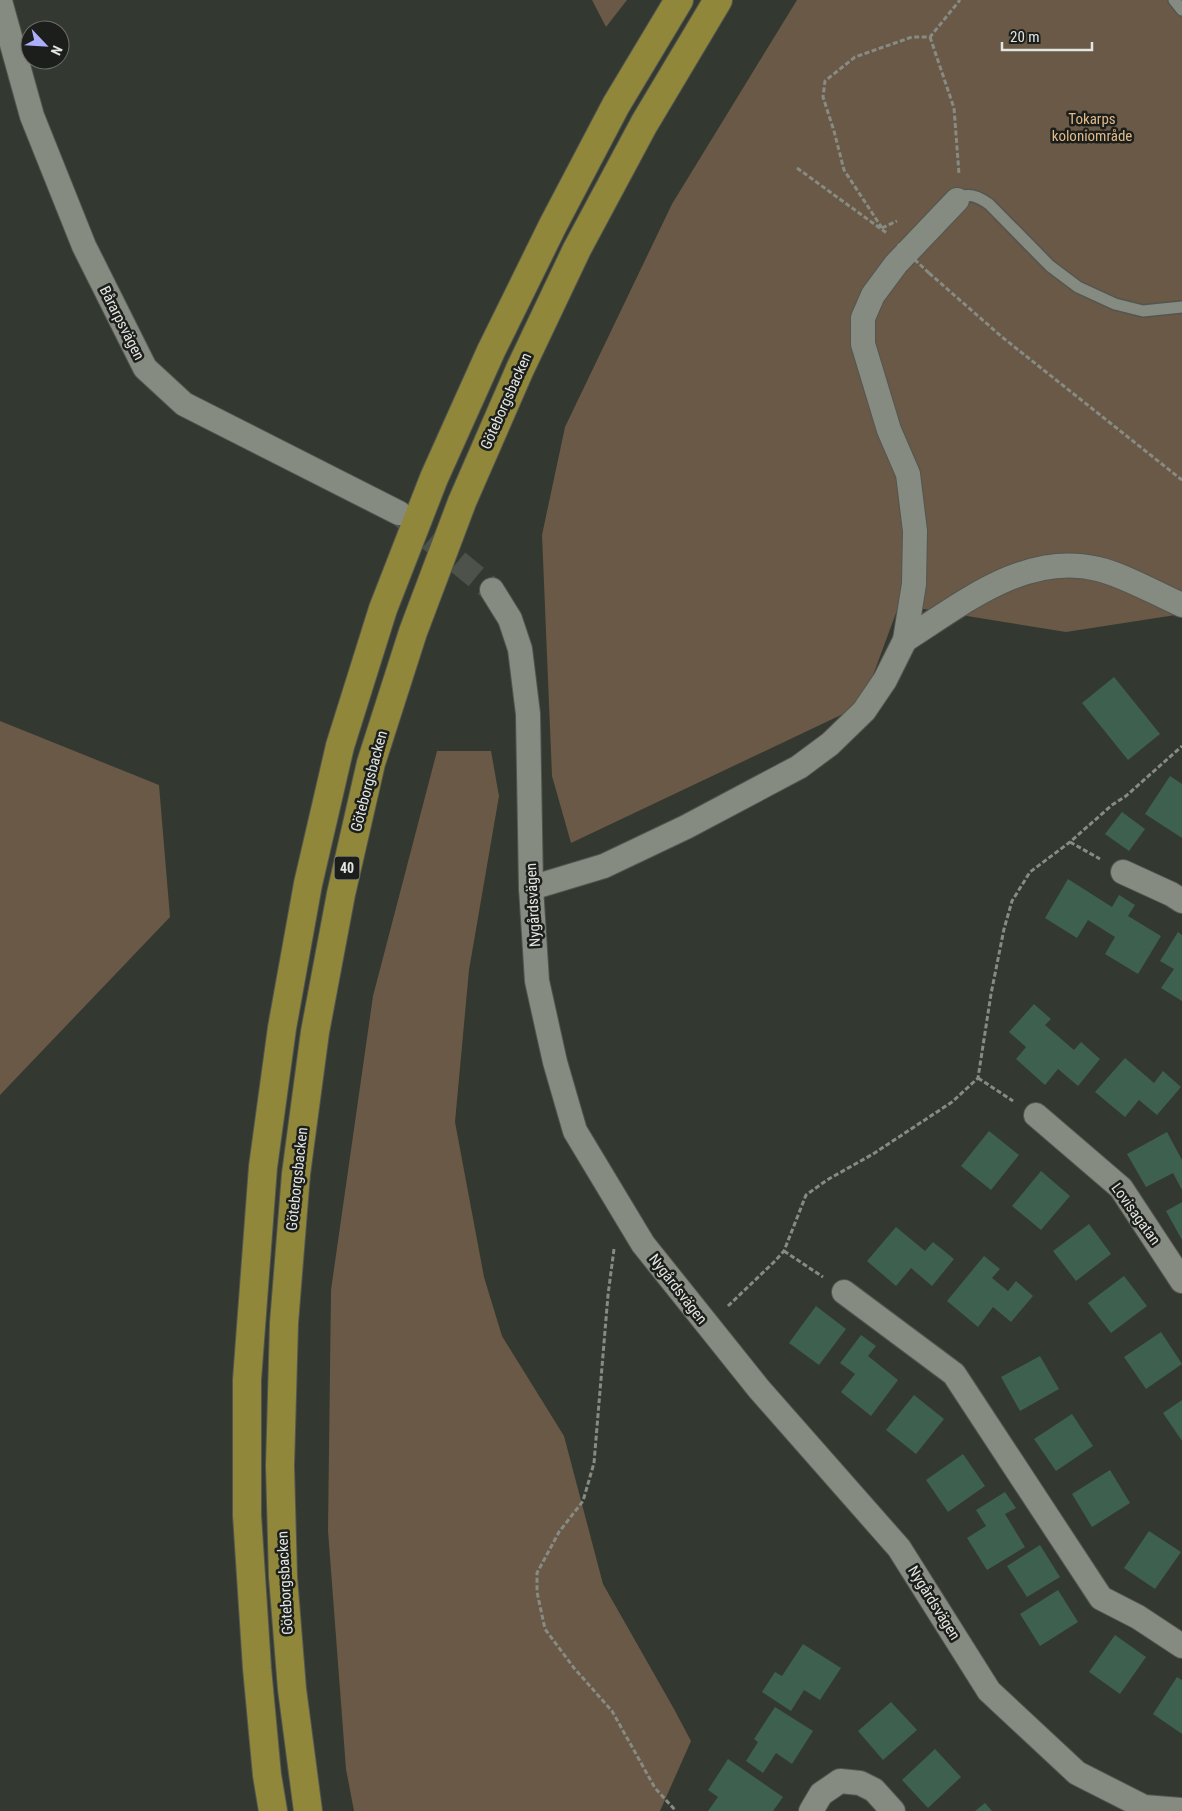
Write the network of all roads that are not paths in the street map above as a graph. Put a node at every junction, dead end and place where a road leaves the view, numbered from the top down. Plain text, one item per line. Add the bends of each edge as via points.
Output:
1 (679, 0) edge
2 (718, 0) edge
3 (1174, 0) edge
4 (0, 1) edge
5 (1182, 10) edge
6 (957, 192) joint
7 (1182, 307) edge
8 (399, 513) tunnel mouth
9 (492, 590) tunnel mouth
10 (1182, 605) edge
11 (904, 640) junction
12 (1123, 872) road end
13 (531, 888) junction
14 (1182, 901) edge
15 (1036, 1116) road end
16 (1182, 1282) edge
17 (844, 1292) road end
18 (1182, 1646) edge
19 (1182, 1810) edge
20 (273, 1811) edge
21 (308, 1811) edge
22 (812, 1811) edge
23 (893, 1811) edge

1 - 20 highway, 40 via 616,105 553,225 434,478 384,609 340,746 308,884 282,1028 263,1167 247,1380 248,1535 256,1668
2 - 21 highway, Göteborgsbacken / 40 via 639,132 520,369 462,502 413,632 371,763 360,810 315,1032 296,1174 284,1323 280,1466 283,1577 292,1689
3 - 5 lane
4 - 8 street, Bårarpsvägen via 32,116 84,246 145,368 184,404
6 - 7 lane via 960,197 980,198 989,204 1050,266 1078,287 1115,304 1143,311
6 - 11 street via 896,264 873,295 863,318 864,344 889,430 908,474 912,502 914,584
9 - 13 street, Nygårdsvägen via 510,619 520,649 528,714
10 - 11 street via 1099,569 1063,564 1029,571 991,586
11 - 13 street via 885,680 864,711 830,744 799,767 604,866
12 - 14 street
13 - 19 street, Nygårdsvägen via 537,981 575,1131 643,1244 759,1389 899,1548 989,1691 1076,1773 1144,1807
15 - 16 street, Lovisagatan via 1121,1188
17 - 18 street via 954,1374 1101,1598 1138,1617
22 - 23 street via 821,1794 840,1781 860,1783 874,1790

